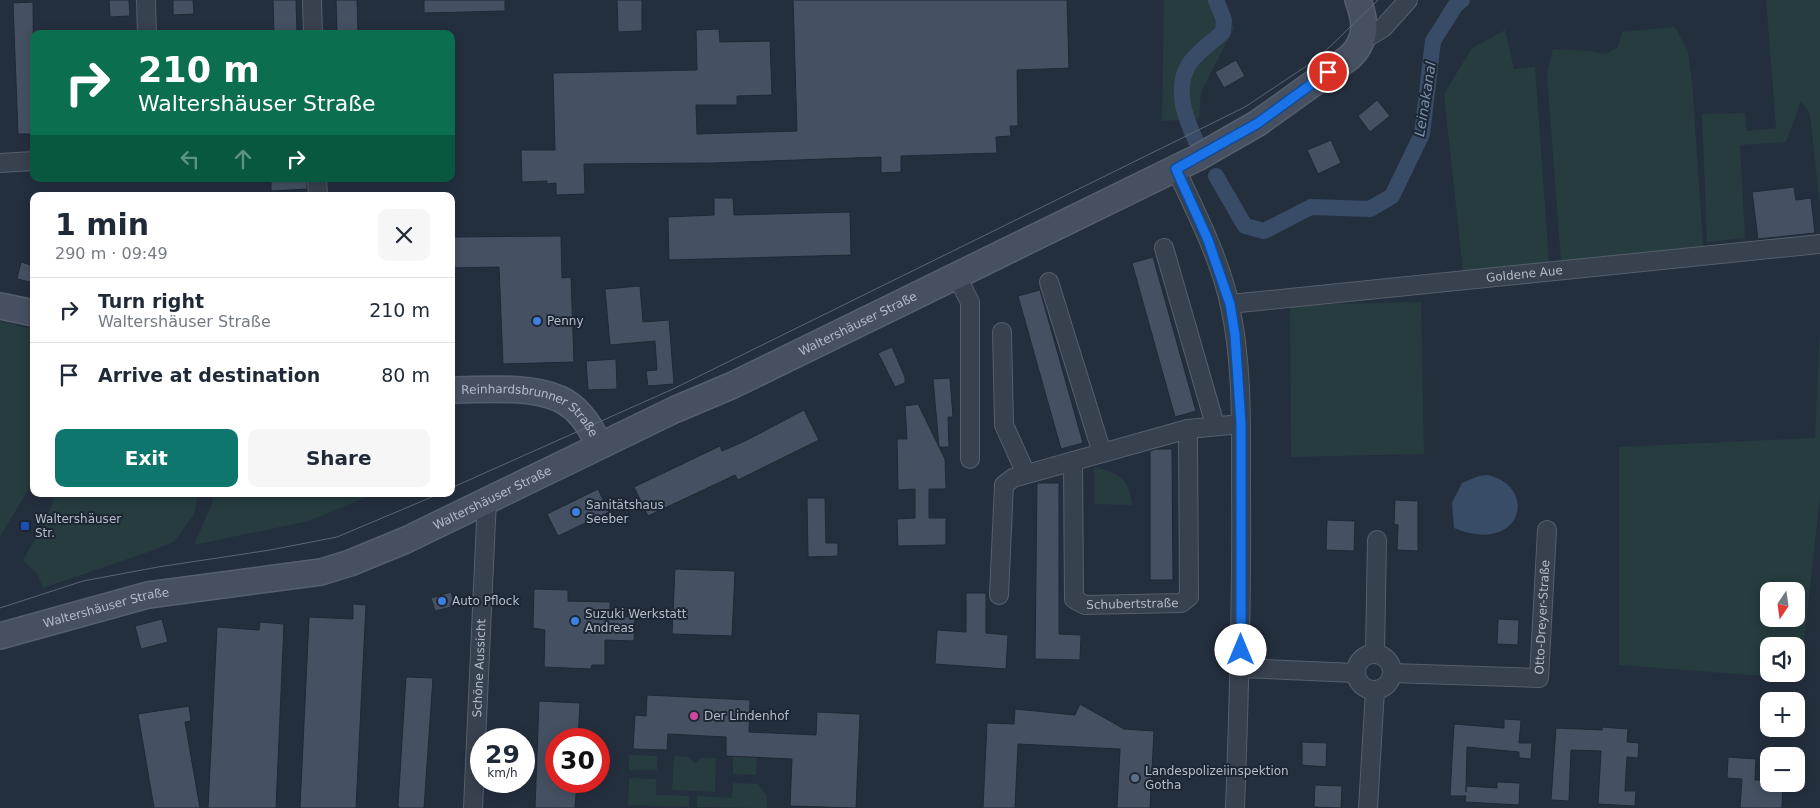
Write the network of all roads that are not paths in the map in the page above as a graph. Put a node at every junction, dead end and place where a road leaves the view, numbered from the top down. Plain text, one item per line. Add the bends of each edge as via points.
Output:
1 (146, 0) edge
2 (312, 0) edge
3 (1358, 0) edge
4 (1408, 0) edge
5 (147, 30) edge
6 (313, 30) edge
7 (1363, 40) junction
8 (30, 161) edge
9 (0, 163) edge
10 (1176, 169) junction
11 (1820, 244) edge
12 (1164, 248) dead end
13 (956, 275) junction
14 (1049, 282) dead end
15 (1230, 304) junction
16 (0, 306) edge
17 (30, 312) edge
18 (1002, 332) dead end
19 (455, 390) edge
20 (1241, 424) junction
21 (1215, 425) junction
22 (1188, 429) junction
23 (600, 446) junction
24 (1102, 453) junction
25 (970, 459) dead end
26 (1073, 461) junction
27 (1026, 474) junction
28 (487, 499) junction
29 (1547, 530) dead end
30 (1378, 540) dead end
31 (1000, 595) dead end
32 (0, 636) edge
33 (1375, 653) junction
34 (1241, 668) junction
35 (1355, 673) junction
36 (1392, 673) junction
37 (1375, 690) junction
38 (473, 808) edge
39 (1235, 808) edge
40 (1368, 808) edge

1 - 5 street
2 - 6 street
3 - 7 main road via 1365,24
4 - 7 street via 1383,28
7 - 10 main road, Waltershäuser Straße via 1358,49 1342,62 1258,123
8 - 9 street
10 - 13 main road, Waltershäuser Straße
10 - 15 street via 1208,240
11 - 15 street, Goldene Aue
12 - 21 street
13 - 23 main road, Waltershäuser Straße via 734,385
13 - 25 street via 970,302
14 - 24 street
15 - 20 street
16 - 17 main road
18 - 27 street via 1004,425
19 - 23 main road, Reinhardsbrunner Straße via 520,392 560,400 584,420
20 - 21 street
20 - 34 street
21 - 22 street
22 - 24 street
22 - 26 street, Schubertstraße via 1189,597 1181,603 1085,605 1074,600
23 - 28 main road, Waltershäuser Straße
24 - 26 street
26 - 27 street
27 - 31 street via 1004,485
28 - 32 main road, Waltershäuser Straße via 392,546 320,572 148,594
28 - 38 street, Schöne Aussicht
29 - 36 street, Otto-Dreyer-Straße via 1540,678
30 - 33 street
33 - 35 street via 1363,656
33 - 36 street via 1390,662
34 - 35 street
34 - 39 street
35 - 37 street via 1360,684
36 - 37 street via 1386,685
37 - 40 street

